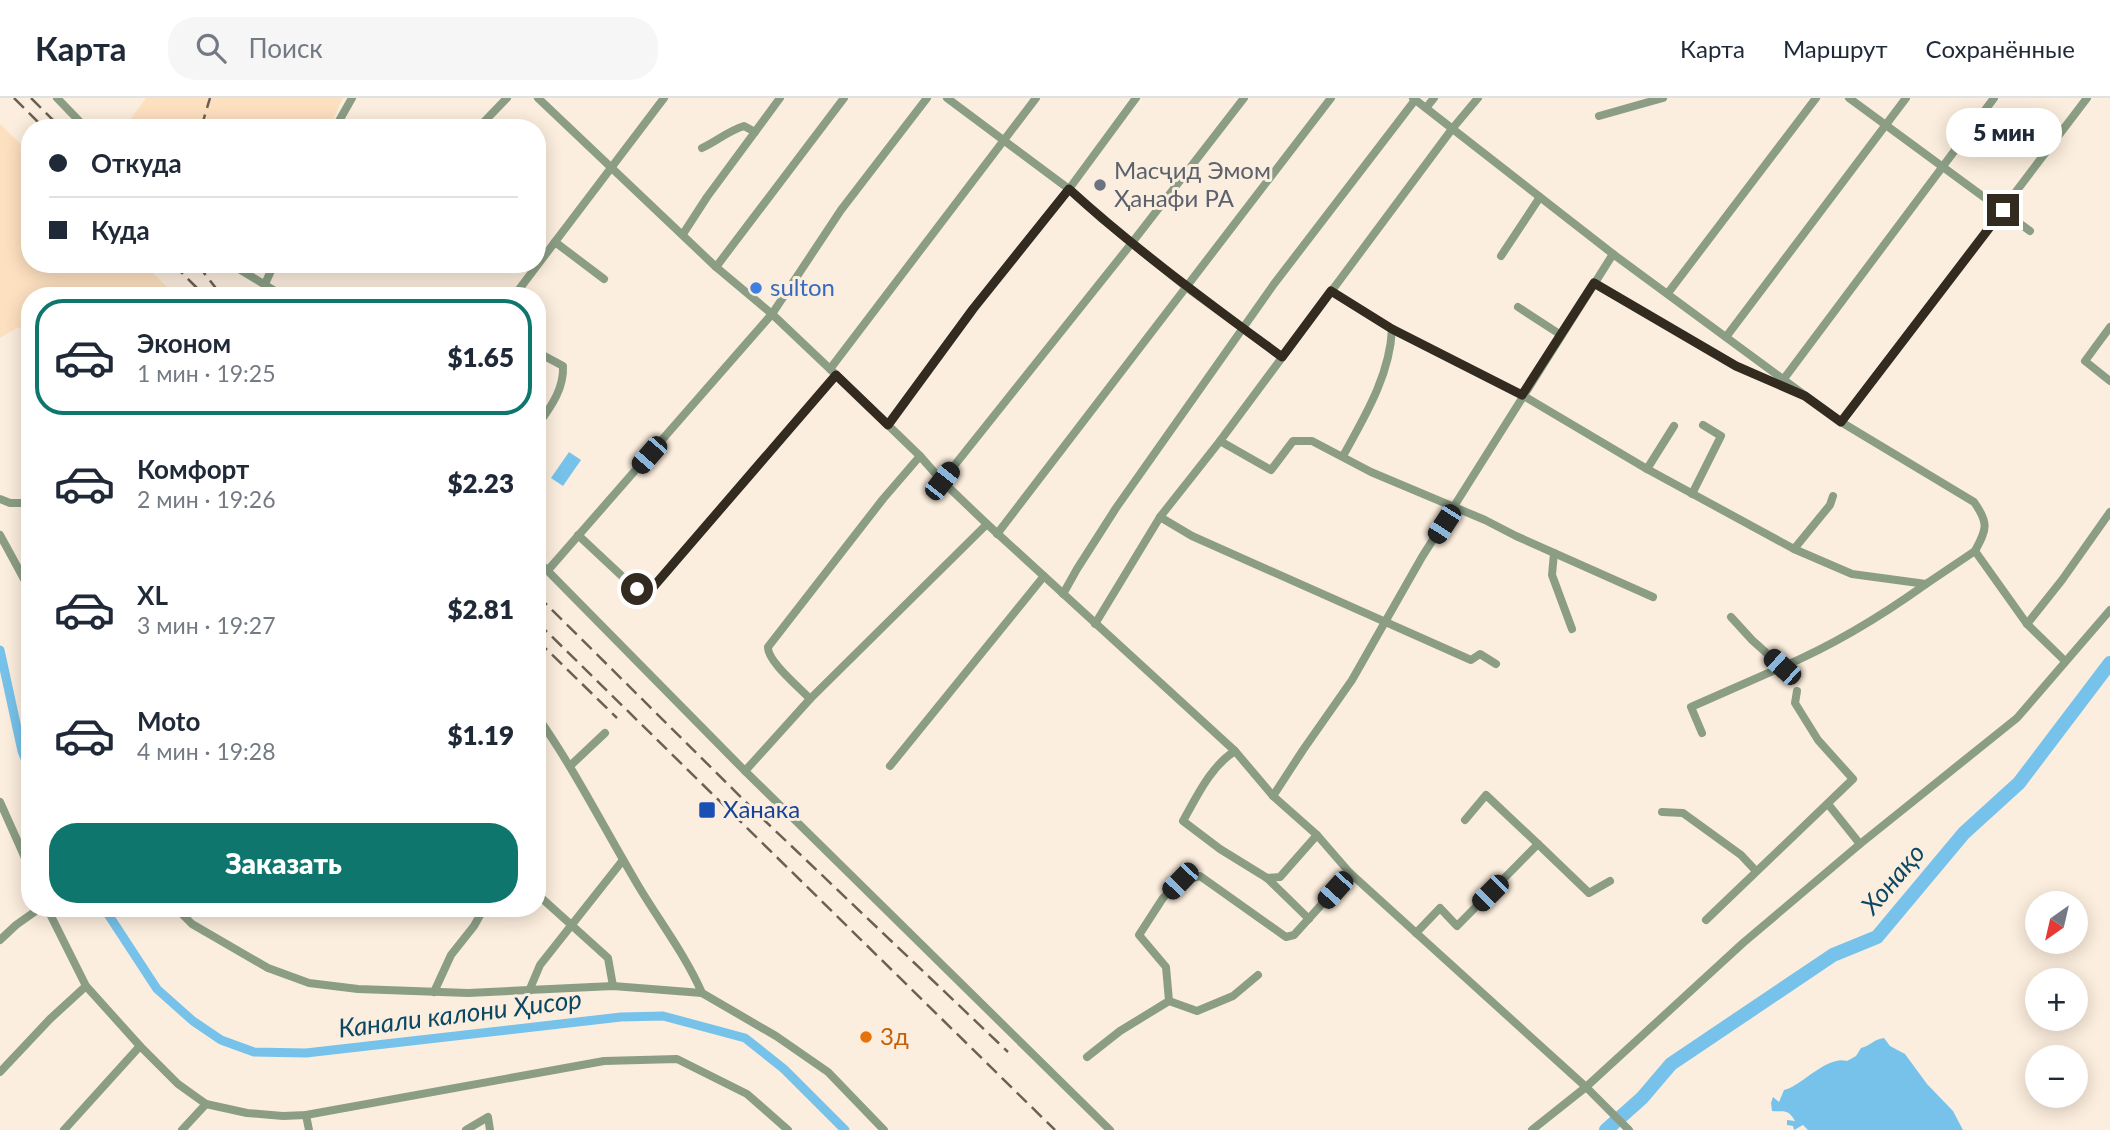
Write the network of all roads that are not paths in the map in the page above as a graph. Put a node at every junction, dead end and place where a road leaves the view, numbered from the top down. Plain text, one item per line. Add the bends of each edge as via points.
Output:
1 (57, 98) edge
2 (352, 98) edge
3 (507, 98) edge
4 (538, 98) edge
5 (664, 98) edge
6 (780, 98) edge
7 (844, 98) edge
8 (927, 98) edge
9 (947, 98) edge
10 (1037, 98) edge
11 (1136, 98) edge
12 (1244, 98) edge
13 (1331, 98) edge
14 (1434, 98) edge
15 (1478, 98) edge
16 (1663, 98) edge
17 (1816, 98) edge
18 (1849, 98) edge
19 (1906, 98) edge
20 (1994, 98) edge
21 (2087, 98) edge
22 (1414, 99) edge
23 (1426, 108) junction
24 (1599, 116) dead end
25 (77, 119) edge
26 (340, 119) edge
27 (487, 119) edge
28 (1886, 125) junction
29 (1452, 128) junction
30 (755, 132) junction
31 (1002, 141) junction
32 (702, 148) dead end
33 (613, 167) junction
34 (1942, 167) junction
35 (1069, 189) junction
36 (1541, 197) junction
37 (2003, 210) junction
38 (2030, 231) dead end
39 (683, 234) junction
40 (555, 242) junction
41 (1132, 244) junction
42 (546, 251) edge
43 (1613, 254) junction
44 (1501, 256) dead end
45 (716, 267) junction
46 (246, 273) edge
47 (270, 273) edge
48 (604, 279) dead end
49 (1594, 283) junction
50 (265, 284) junction
51 (270, 287) edge
52 (1186, 287) junction
53 (1331, 291) junction
54 (1668, 293) junction
55 (1518, 307) dead end
56 (772, 314) junction
57 (2110, 327) edge
58 (1243, 328) junction
59 (1392, 329) junction
60 (1561, 335) junction
61 (1726, 337) junction
62 (546, 357) edge
63 (1282, 357) junction
64 (833, 372) junction
65 (1783, 380) junction
66 (2110, 381) edge
67 (1522, 395) junction
68 (1805, 396) junction
69 (546, 413) edge
70 (1841, 422) junction
71 (888, 425) junction
72 (1703, 425) dead end
73 (1674, 426) dead end
74 (1220, 440) junction
75 (920, 456) junction
76 (1343, 456) junction
77 (1647, 469) junction
78 (942, 481) junction
79 (1692, 494) junction
80 (1833, 496) dead end
81 (0, 499) edge
82 (21, 503) edge
83 (1454, 507) junction
84 (2110, 512) edge
85 (1160, 517) junction
86 (987, 524) junction
87 (997, 534) junction
88 (0, 535) edge
89 (578, 535) junction
90 (1794, 549) junction
91 (1975, 551) junction
92 (1554, 553) junction
93 (546, 567) edge
94 (549, 569) junction
95 (21, 574) edge
96 (1044, 576) junction
97 (1926, 584) junction
98 (1063, 594) junction
99 (1653, 597) dead end
100 (2110, 610) edge
101 (1731, 617) dead end
102 (1384, 623) junction
103 (1095, 624) junction
104 (2027, 624) junction
105 (1572, 629) dead end
106 (2064, 661) junction
107 (1496, 664) dead end
108 (1782, 667) junction
109 (1797, 691) dead end
110 (810, 699) junction
111 (546, 730) edge
112 (606, 733) dead end
113 (1702, 733) dead end
114 (1235, 751) junction
115 (570, 766) junction
116 (890, 766) dead end
117 (745, 771) junction
118 (1273, 796) junction
119 (0, 802) edge
120 (1828, 804) junction
121 (1662, 812) dead end
122 (2, 814) edge
123 (1465, 820) dead end
124 (1317, 835) junction
125 (1538, 844) junction
126 (1860, 844) junction
127 (21, 851) edge
128 (623, 860) junction
129 (1756, 871) junction
130 (1350, 873) junction
131 (1267, 878) junction
132 (1610, 881) dead end
133 (546, 902) edge
134 (27, 917) edge
135 (52, 917) edge
136 (185, 917) edge
137 (479, 917) edge
138 (1309, 919) junction
139 (1706, 920) dead end
140 (572, 927) junction
141 (1416, 933) junction
142 (0, 940) edge
143 (1258, 975) dead end
144 (86, 986) junction
145 (612, 986) junction
146 (529, 991) junction
147 (434, 992) junction
148 (702, 993) junction
149 (1169, 1001) junction
150 (140, 1046) junction
151 (1087, 1057) dead end
152 (0, 1072) edge
153 (1586, 1087) junction
154 (206, 1104) junction
155 (306, 1115) junction
156 (64, 1130) edge
157 (182, 1130) edge
158 (309, 1130) edge
159 (466, 1130) edge
160 (490, 1130) edge
161 (788, 1130) edge
162 (884, 1130) edge
163 (1110, 1130) edge
164 (1532, 1130) edge
165 (1629, 1130) edge

1 - 25 street
2 - 26 street
3 - 27 street
4 - 33 street
5 - 33 street
6 - 30 street
7 - 45 street
8 - 56 street via 841,210
9 - 31 street
10 - 31 street
11 - 35 street
12 - 41 street
13 - 52 street
14 - 23 street
15 - 29 street
16 - 24 street
17 - 54 street
18 - 28 street
19 - 28 street
20 - 34 street
21 - 37 street
22 - 23 street
22 - 58 street
23 - 29 street
28 - 34 street
28 - 61 street
29 - 36 street
29 - 53 street
30 - 32 street via 744,126 730,130
30 - 39 street
31 - 35 street
31 - 64 street via 844,348
33 - 39 street
33 - 40 street
34 - 37 street
34 - 65 street
35 - 41 street
35 - 71 street
36 - 43 street
36 - 44 street
37 - 38 street
37 - 70 street
39 - 45 street
40 - 42 street
40 - 48 street
41 - 52 street
41 - 78 street
43 - 49 street
43 - 54 street
45 - 56 street
46 - 50 street
47 - 50 street
49 - 60 street
49 - 68 street via 1736,366
50 - 51 street
52 - 58 street
52 - 87 street
53 - 59 street
53 - 63 street
54 - 61 street
55 - 60 street
56 - 64 street
56 - 89 street
57 - 66 street via 2084,361
58 - 63 street
58 - 98 street via 1116,508
59 - 67 street
59 - 76 street via 1384,372
60 - 67 street
61 - 65 street
62 - 69 street via 563,366 564,376
63 - 74 street
64 - 71 street
64 - 89 street via 648,593 640,593
65 - 68 street
67 - 77 street
67 - 83 street
68 - 70 street
70 - 91 street via 1974,502 1985,516 1985,533
71 - 75 street
72 - 79 street via 1721,436
73 - 77 street
74 - 76 street via 1270,470 1297,439
74 - 85 street
75 - 78 street
75 - 110 street via 768,647 775,663
76 - 83 street
77 - 79 street
78 - 86 street
79 - 90 street
80 - 90 street
81 - 82 street
83 - 92 street
83 - 102 street
84 - 104 street
85 - 102 street
85 - 103 street
86 - 87 street
86 - 110 street
87 - 96 street
88 - 95 street
89 - 94 street
90 - 97 street via 1852,574
91 - 97 street
91 - 104 street
92 - 99 street
92 - 105 street via 1552,575
93 - 94 street
94 - 117 street
96 - 98 street
96 - 116 street
97 - 108 street via 1821,651
98 - 103 street
100 - 106 street
101 - 108 street
102 - 107 street via 1471,660 1480,654
102 - 118 street via 1352,680
103 - 114 street
104 - 106 street
106 - 126 street via 2017,719
108 - 113 street via 1691,707
109 - 120 street via 1795,704 1818,740 1853,779
110 - 117 street
111 - 115 street
112 - 115 street
114 - 118 street
114 - 131 street via 1223,759 1183,821
115 - 128 street
117 - 163 street
118 - 124 street
119 - 122 street
120 - 126 street
120 - 129 street
121 - 129 street via 1683,813
122 - 127 street
123 - 125 street via 1486,794
124 - 130 street
124 - 131 street via 1280,877
125 - 132 street via 1589,893
125 - 141 street via 1457,926 1440,908
126 - 153 street via 1743,943
128 - 140 street
128 - 148 street
129 - 139 street
130 - 138 street
130 - 141 street
131 - 138 street
133 - 140 street
134 - 142 street
135 - 144 street
136 - 147 street via 268,968 309,983
137 - 147 street via 451,955
138 - 149 street via 1294,936 1286,937 1200,876 1180,881 1139,935 1166,967
140 - 145 street via 608,958
140 - 146 street via 540,965
141 - 153 street
143 - 149 street via 1233,996 1196,1011
144 - 150 street
144 - 152 street
145 - 146 street
145 - 148 street
146 - 147 street
148 - 162 street via 828,1072
149 - 151 street
150 - 154 street
150 - 156 street
153 - 164 street
153 - 165 street
154 - 155 street via 247,1113
154 - 157 street
155 - 158 street
155 - 161 street via 604,1060 677,1059 747,1094
159 - 160 street via 488,1117

